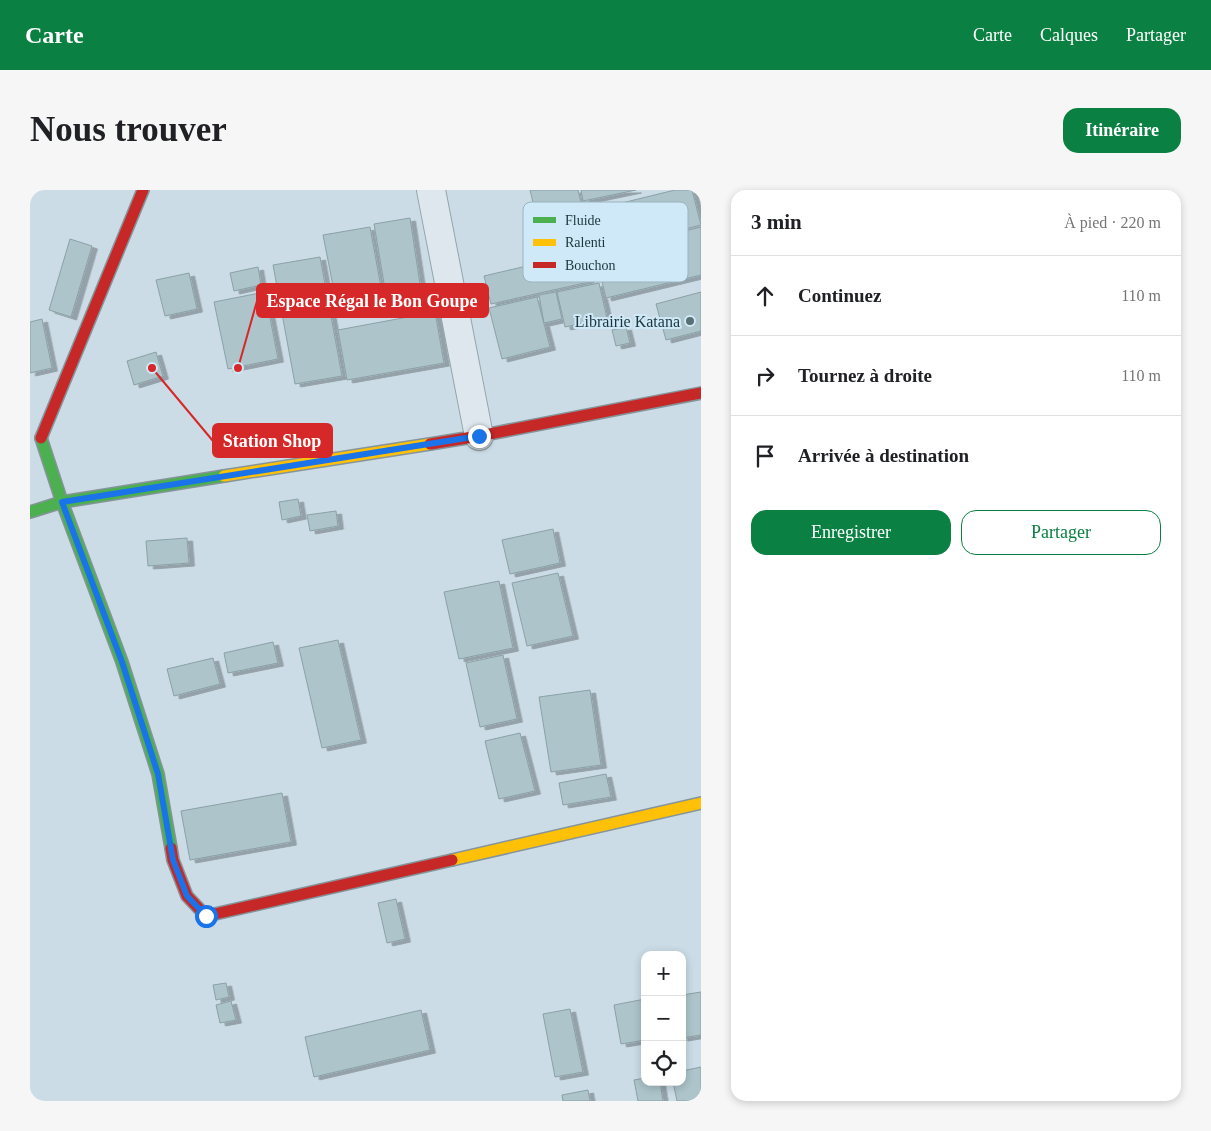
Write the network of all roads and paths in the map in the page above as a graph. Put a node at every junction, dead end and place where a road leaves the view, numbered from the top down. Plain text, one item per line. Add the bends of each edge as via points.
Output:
1 (431, 190) edge
2 (140, 193) edge
3 (701, 393) edge
4 (479, 436) junction
5 (35, 439) edge
6 (62, 502) junction
7 (30, 512) edge
8 (701, 803) edge

1 - 4 street
2 - 5 street
3 - 4 street
4 - 6 street
5 - 6 street
6 - 7 street
6 - 8 street via 122,662 155,765 173,860 187,896 206,916

